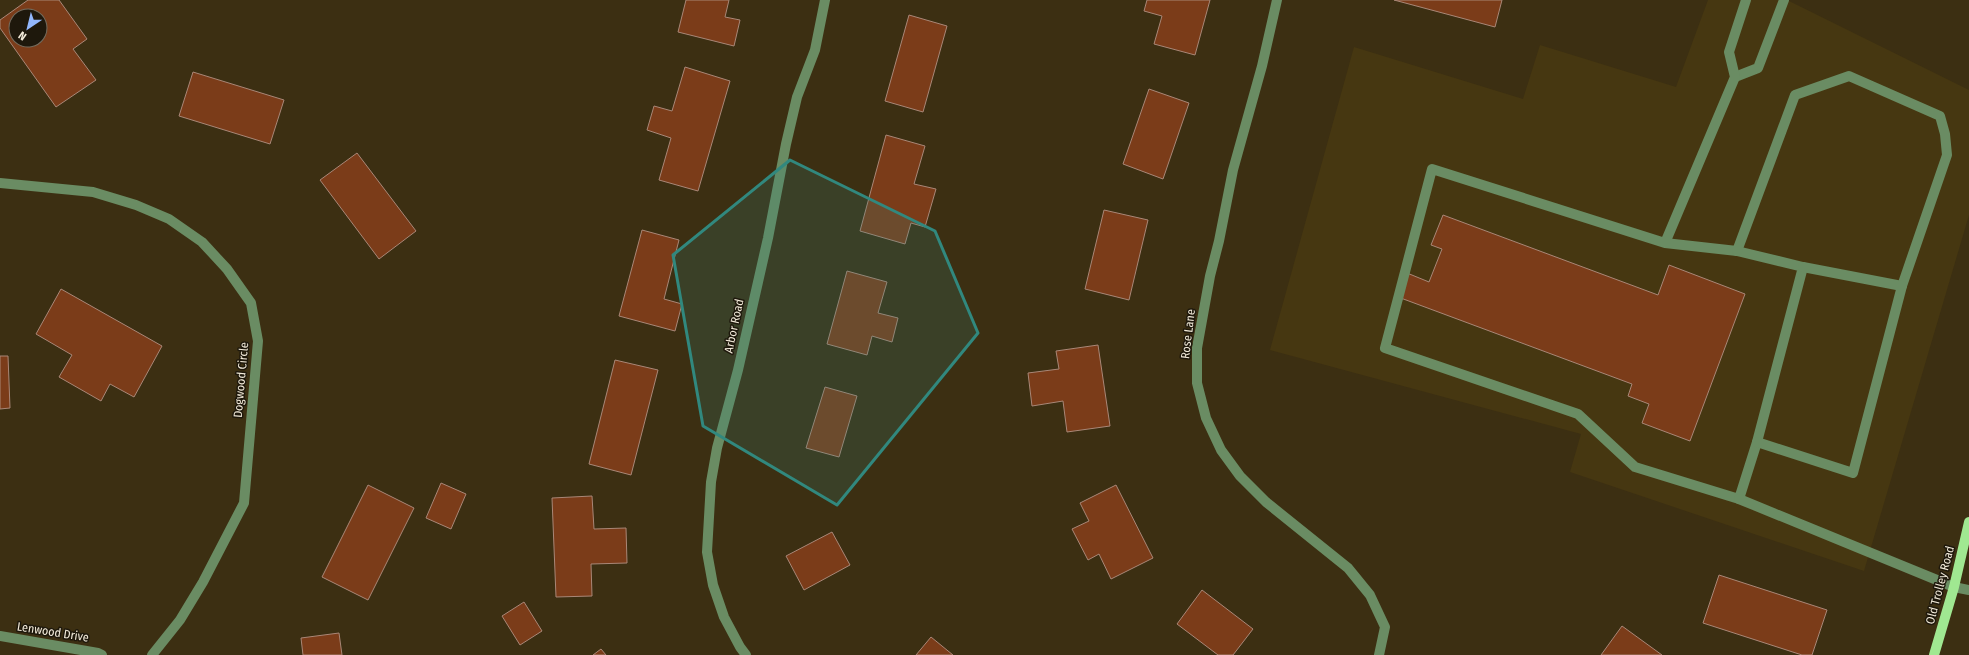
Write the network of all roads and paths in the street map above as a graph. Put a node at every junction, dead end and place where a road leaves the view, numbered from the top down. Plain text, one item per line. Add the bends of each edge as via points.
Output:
1 (825, 0) edge
2 (1277, 0) edge
3 (1746, 0) edge
4 (1784, 0) edge
5 (1735, 76) junction
6 (0, 183) edge
7 (1665, 243) junction
8 (1738, 251) junction
9 (1803, 267) junction
10 (1902, 286) junction
11 (1757, 442) junction
12 (1739, 499) junction
13 (1969, 522) edge
14 (1954, 587) junction
15 (1969, 590) edge
16 (0, 636) edge
17 (102, 655) edge
18 (152, 655) edge
19 (746, 655) edge
20 (1379, 655) edge
21 (1934, 655) edge

1 - 19 street, Arbor Road via 815,50 797,97 768,238 711,482 707,552 713,585 724,617
2 - 20 street, Rose Lane via 1262,66 1233,170 1220,241 1210,276 1196,348 1197,384 1206,418 1218,444 1240,476 1266,502 1348,568 1370,595 1385,627
3 - 5 street via 1729,52
4 - 5 street via 1758,68
5 - 7 street
6 - 18 street, Dogwood Circle via 93,192 170,219 202,242 227,269 251,303 258,340 244,504 180,620
7 - 8 street
7 - 12 street via 1432,169 1385,348 1578,414 1635,467
8 - 9 street
8 - 10 street via 1795,95 1849,76 1940,116 1945,134 1947,155
9 - 10 street
9 - 11 street
10 - 11 street via 1853,473
11 - 12 street
12 - 14 street
13 - 14 main road, Old Trolley Road
14 - 15 street
14 - 21 main road, Old Trolley Road
16 - 17 street, Lenwood Drive

